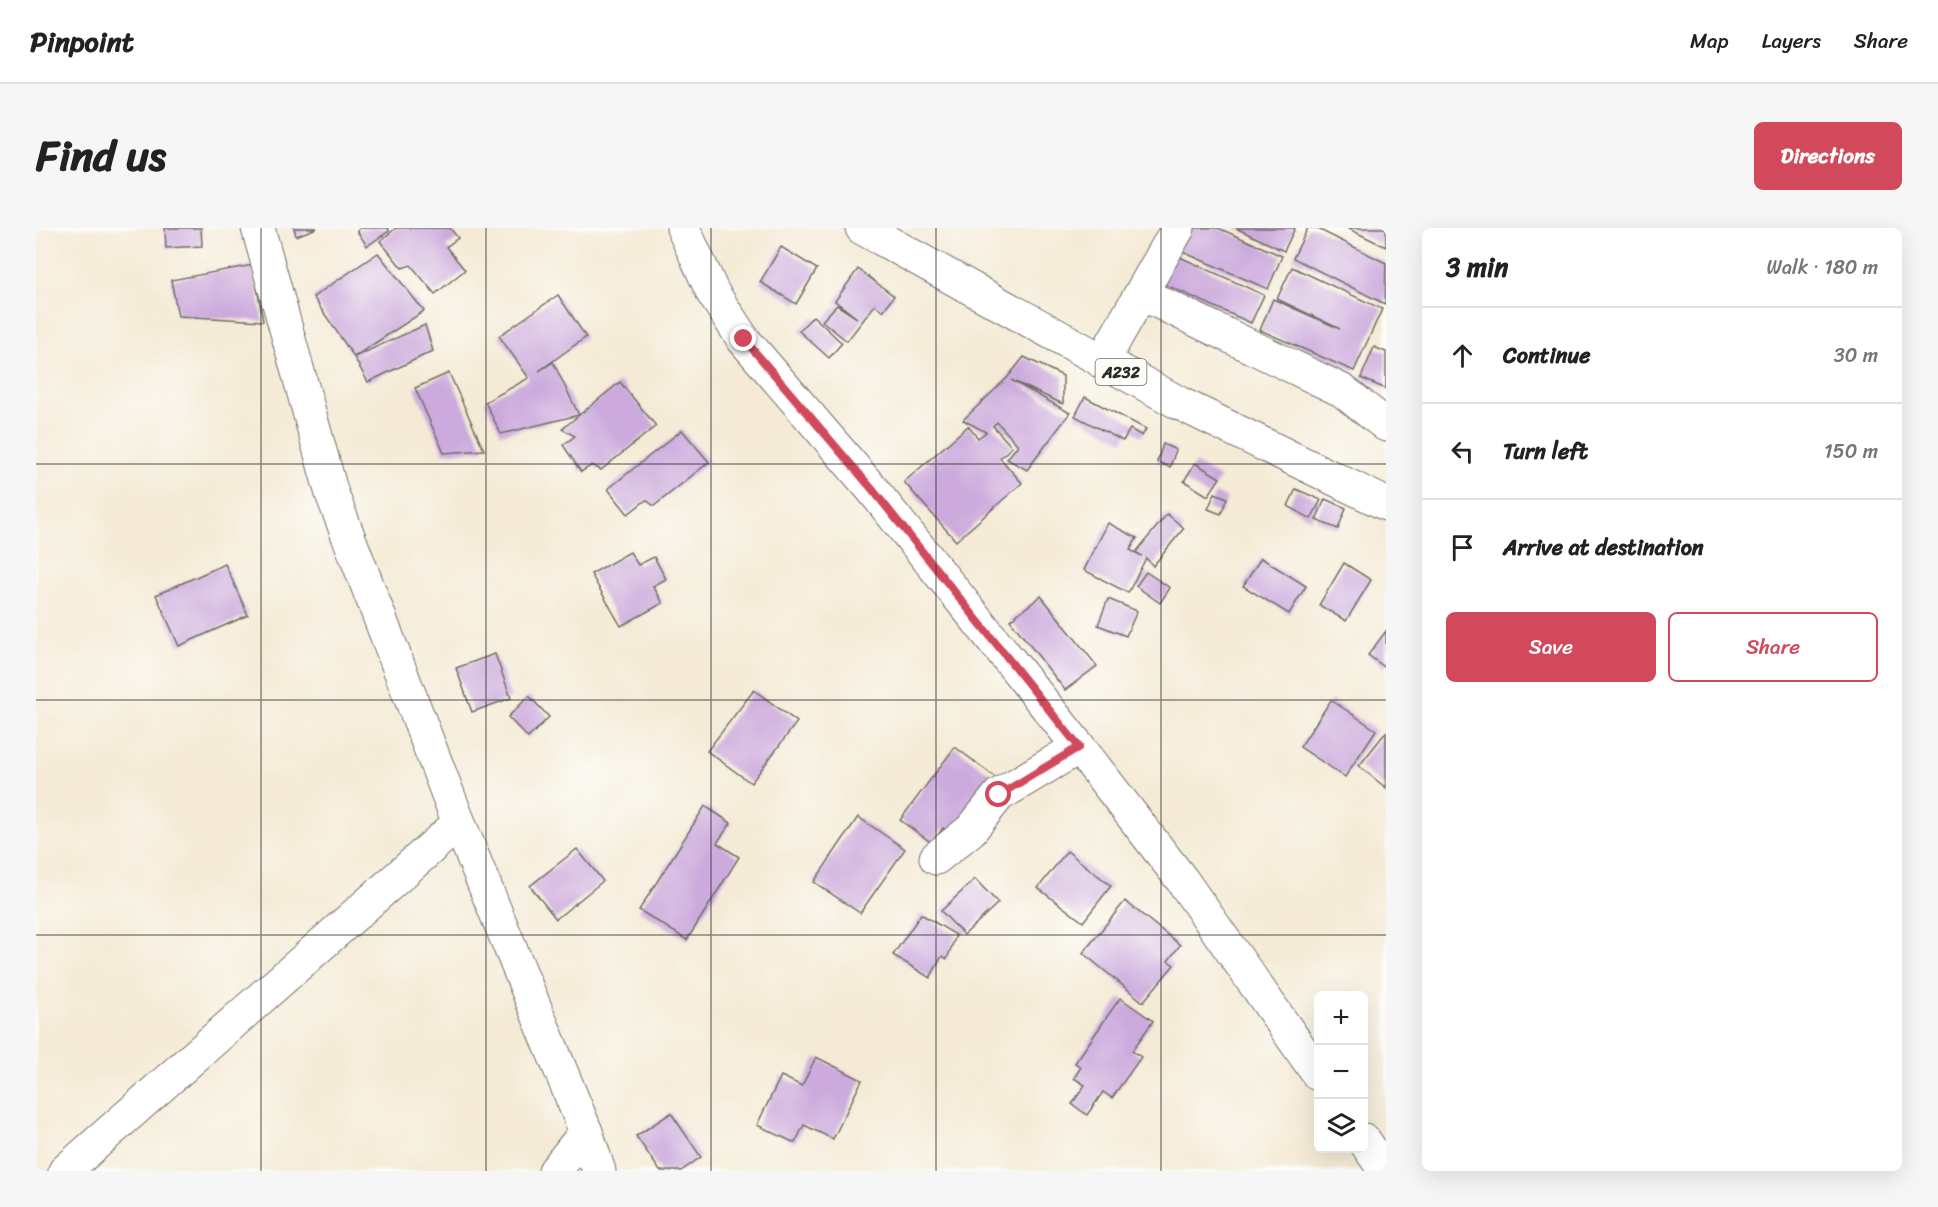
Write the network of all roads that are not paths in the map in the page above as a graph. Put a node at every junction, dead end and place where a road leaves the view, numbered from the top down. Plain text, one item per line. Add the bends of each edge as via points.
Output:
1 (258, 228) edge
2 (862, 228) edge
3 (1178, 228) edge
4 (688, 234) edge
5 (1142, 294) junction
6 (1102, 362) junction
7 (1386, 425) edge
8 (1386, 504) edge
9 (1079, 747) junction
10 (459, 823) junction
11 (936, 858) dead end
12 (1314, 1068) edge
13 (586, 1132) junction
14 (1368, 1146) edge
15 (65, 1171) edge
16 (555, 1171) edge
17 (598, 1171) edge
18 (1385, 1171) edge

1 - 10 street via 332,494
2 - 6 street, A232
3 - 5 street
4 - 9 street via 713,293 744,339 872,489
5 - 6 street
5 - 7 street via 1343,391
6 - 8 street, A232
9 - 11 street via 999,795 971,830
9 - 12 street via 1182,880
10 - 13 street
10 - 15 street
13 - 16 street
13 - 17 street
14 - 18 street

